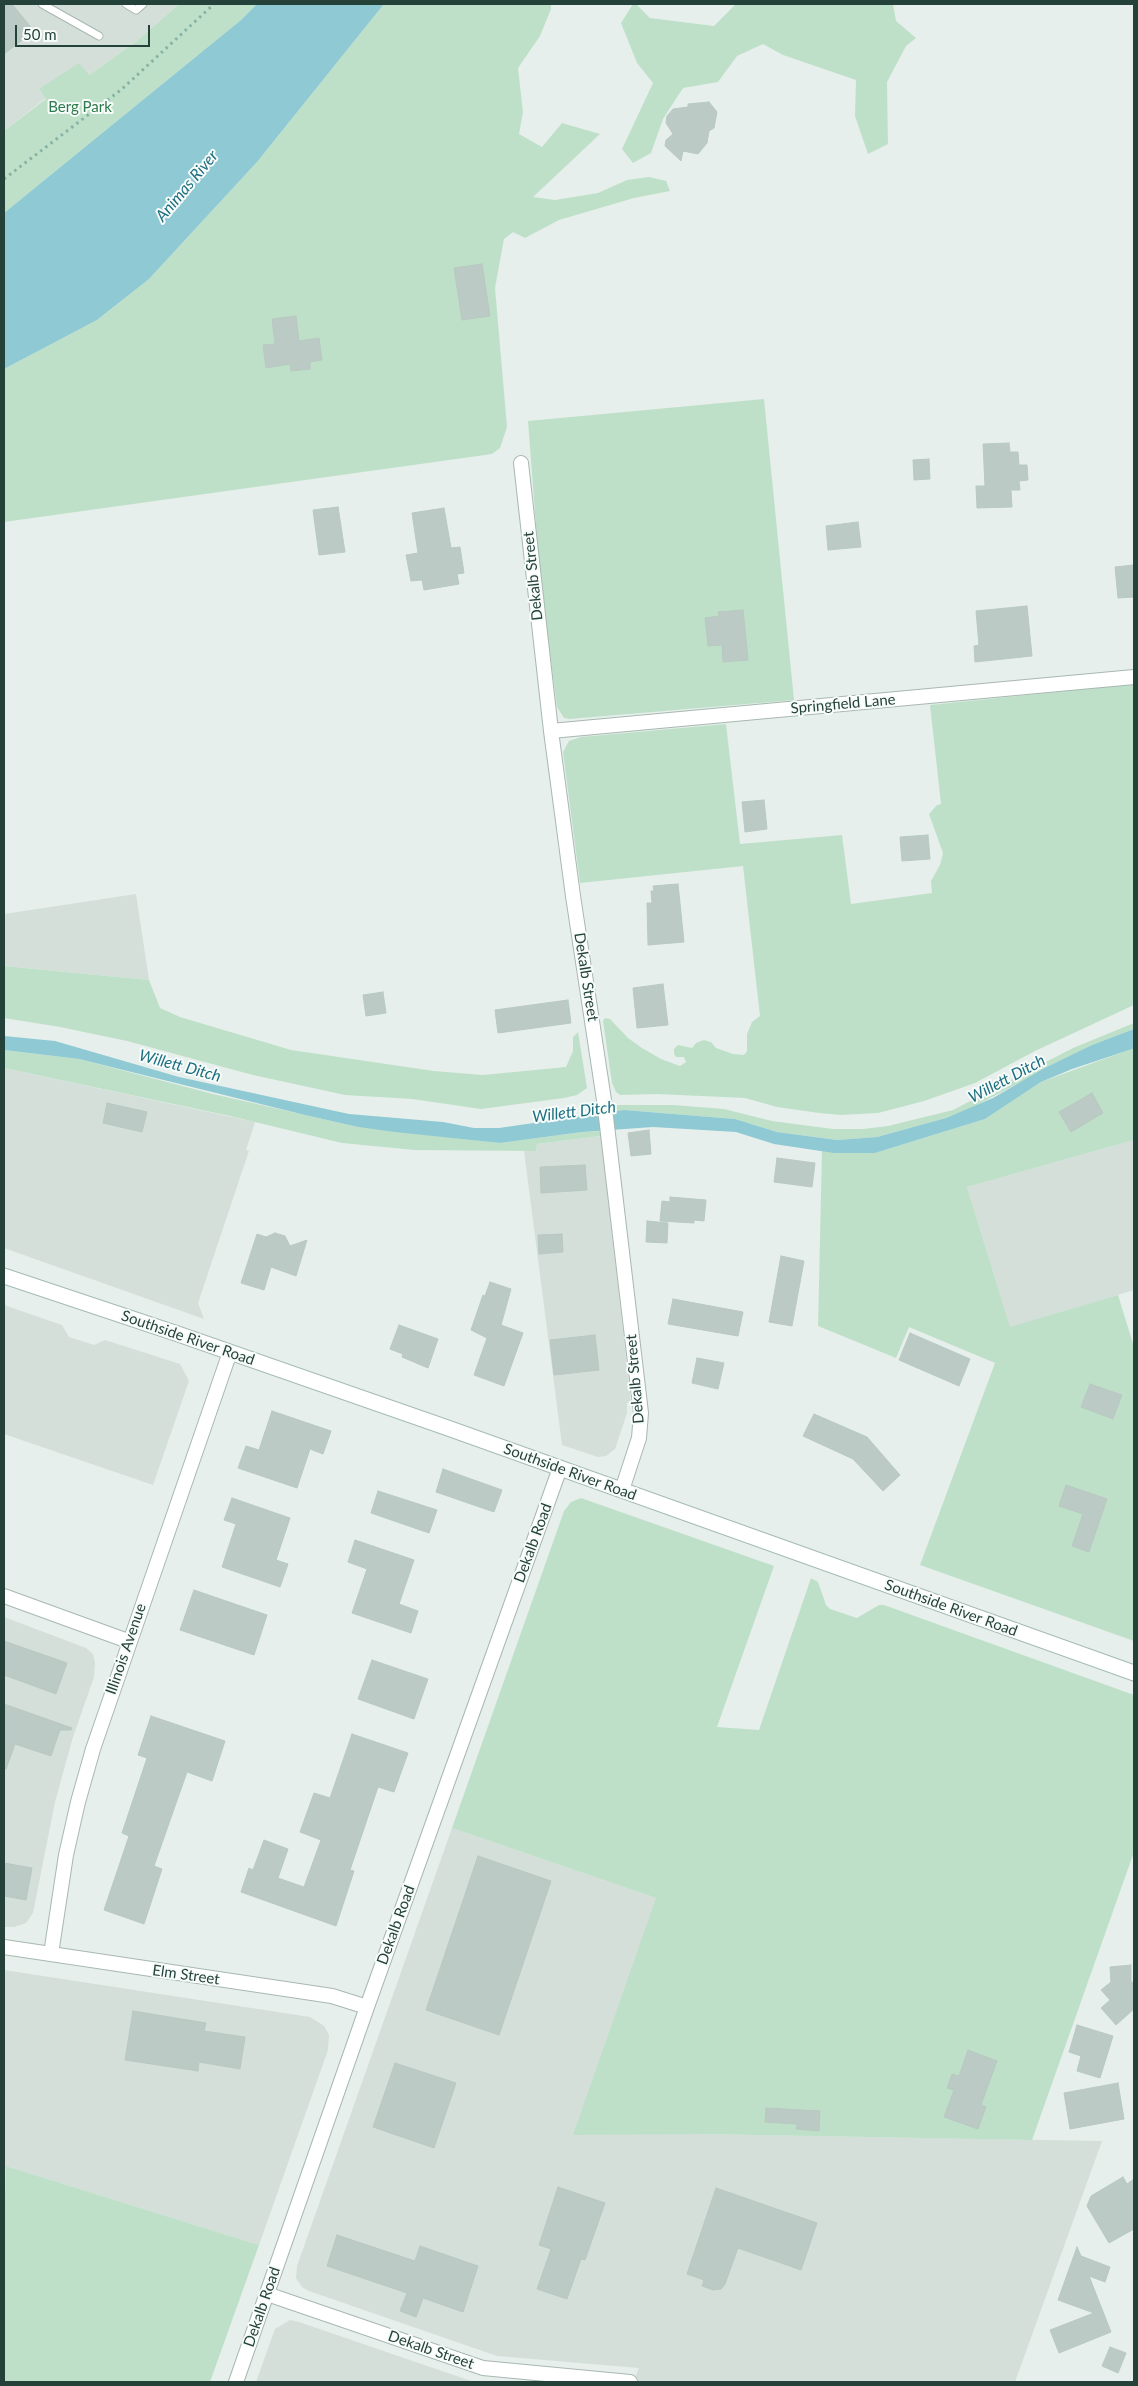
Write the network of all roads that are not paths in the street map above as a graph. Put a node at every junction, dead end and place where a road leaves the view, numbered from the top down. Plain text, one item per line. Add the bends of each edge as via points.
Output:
1 (42, 4) edge
2 (126, 4) edge
3 (143, 4) edge
4 (99, 36) dead end
5 (521, 463) dead end
6 (1134, 677) edge
7 (551, 731) junction
8 (4, 1276) edge
9 (230, 1352) junction
10 (560, 1468) junction
11 (622, 1490) junction
12 (4, 1596) edge
13 (128, 1641) junction
14 (1134, 1673) edge
15 (4, 1947) edge
16 (51, 1954) junction
17 (367, 2006) junction
18 (267, 2294) junction
19 (570, 2380) edge
20 (236, 2382) edge
21 (630, 2382) edge

1 - 4 lane
2 - 3 lane via 136,10
5 - 7 street, Dekalb Street
6 - 7 street, Springfield Lane
7 - 11 street, Dekalb Street via 609,1140 641,1413 639,1438
8 - 9 main road, Southside River Road
9 - 10 main road, Southside River Road
9 - 13 street, Illinois Avenue
10 - 11 main road, Southside River Road
10 - 17 street, Dekalb Road
11 - 14 main road, Southside River Road
12 - 13 street
13 - 16 street, Illinois Avenue via 78,1802
15 - 16 street, Elm Street
16 - 17 street, Elm Street via 332,1996
17 - 18 street, Dekalb Road
18 - 19 street, Dekalb Street via 483,2368
18 - 20 street, Dekalb Road
19 - 21 street, Dekalb Street

